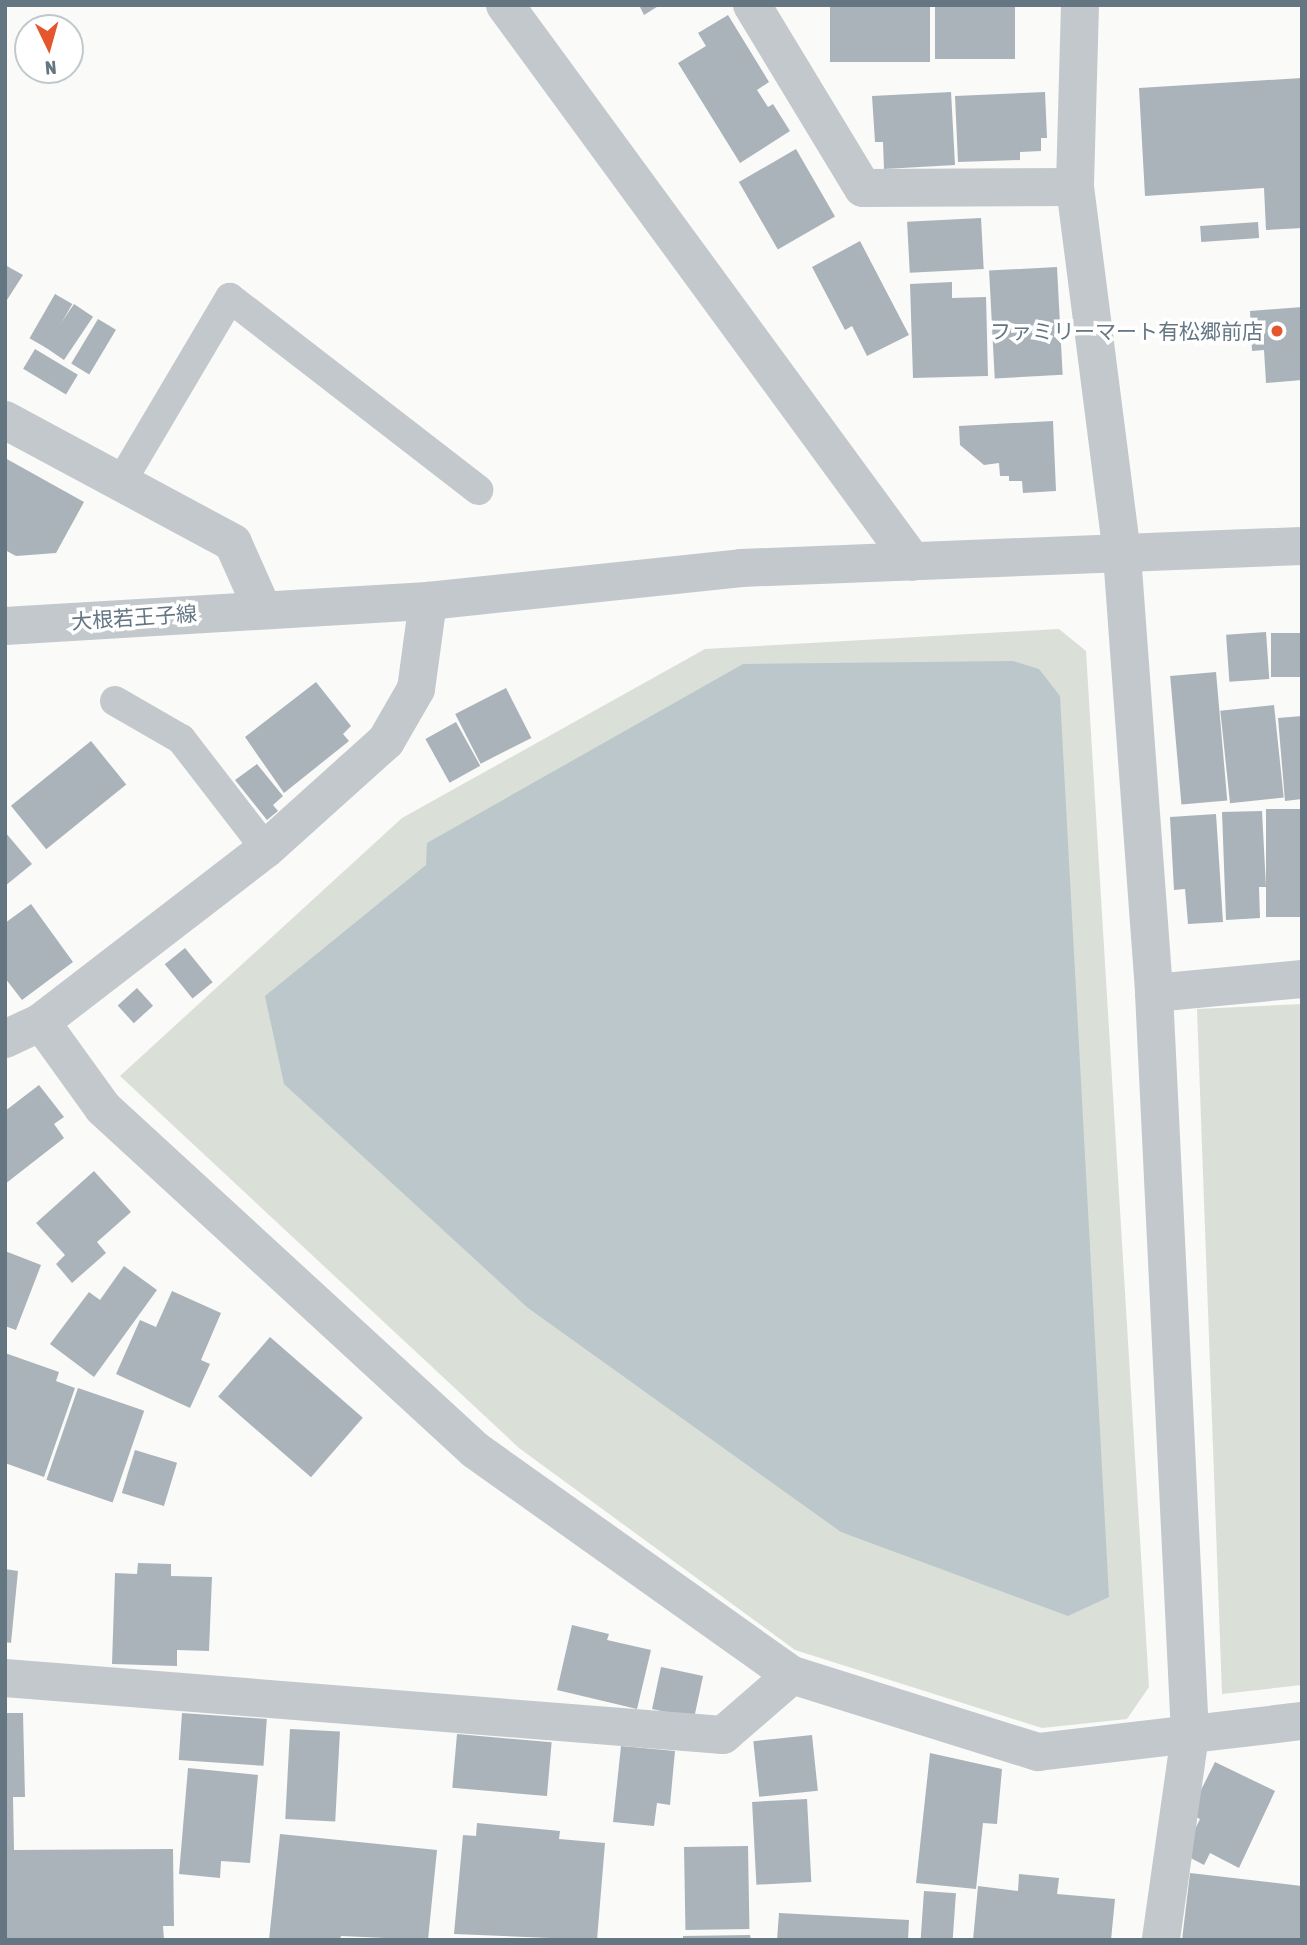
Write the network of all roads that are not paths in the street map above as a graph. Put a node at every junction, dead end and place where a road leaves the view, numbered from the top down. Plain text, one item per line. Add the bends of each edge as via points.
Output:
1 (505, 5) edge
2 (752, 5) edge
3 (1080, 5) edge
4 (1074, 187) junction
5 (5, 420) edge
6 (121, 482) junction
7 (478, 490) dead end
8 (1302, 546) edge
9 (1122, 555) junction
10 (913, 562) junction
11 (428, 601) junction
12 (262, 608) junction
13 (5, 626) edge
14 (115, 701) dead end
15 (266, 849) junction
16 (1302, 979) edge
17 (1154, 993) junction
18 (41, 1022) junction
19 (5, 1039) edge
20 (792, 1675) junction
21 (5, 1678) edge
22 (1302, 1721) edge
23 (1190, 1735) junction
24 (1161, 1940) edge

1 - 10 street
2 - 4 street via 863,188
3 - 4 street
4 - 9 street
5 - 6 street
6 - 7 lane via 230,298
6 - 12 street via 233,543
8 - 9 street, 大根若王子線
9 - 10 street, 大根若王子線
9 - 17 street
10 - 11 street, 大根若王子線 via 741,568
11 - 12 street, 大根若王子線
11 - 15 street via 416,689 386,741
12 - 13 street, 大根若王子線
14 - 15 lane via 181,739
15 - 18 street
16 - 17 street
17 - 23 street
18 - 19 street
18 - 20 street via 103,1108 475,1450
20 - 21 street via 723,1735
20 - 23 street via 1038,1752
22 - 23 street
23 - 24 street

